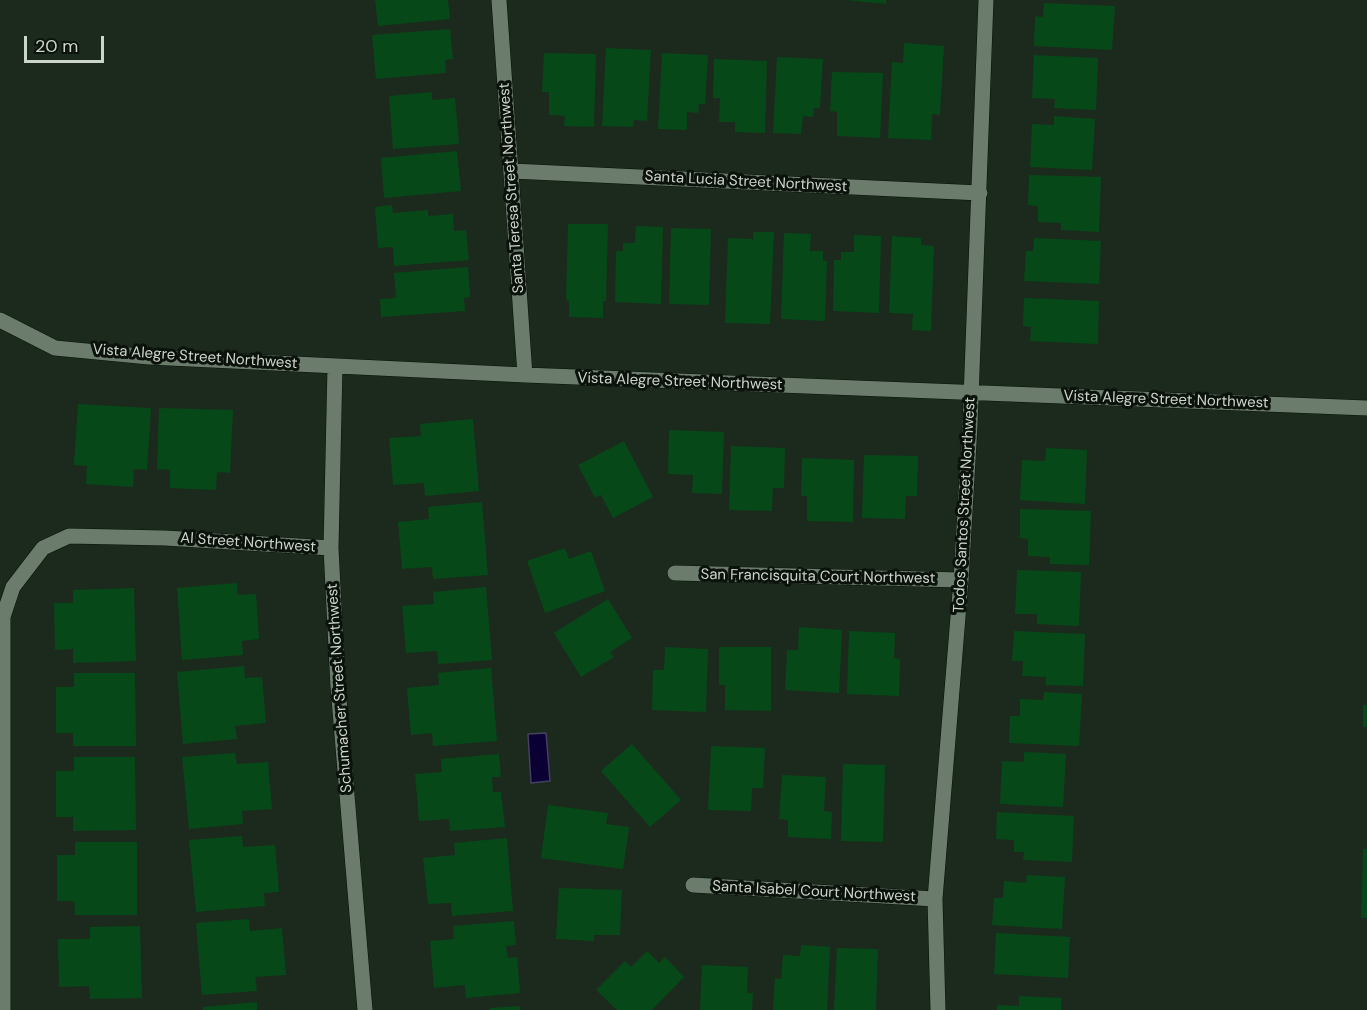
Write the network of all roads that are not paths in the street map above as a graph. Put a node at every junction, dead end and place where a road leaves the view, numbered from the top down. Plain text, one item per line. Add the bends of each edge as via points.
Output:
1 (499, 0) edge
2 (986, 0) edge
3 (512, 171) junction
4 (980, 193) junction
5 (0, 320) edge
6 (335, 366) junction
7 (525, 375) junction
8 (972, 394) junction
9 (1367, 408) edge
10 (331, 549) junction
11 (675, 573) dead end
12 (961, 580) junction
13 (693, 885) dead end
14 (935, 899) junction
15 (3, 1010) edge
16 (365, 1010) edge
17 (938, 1010) edge

1 - 3 street, Santa Teresa Street Northwest
2 - 4 street, Todos Santos Street Northwest
3 - 4 street, Santa Lucia Street Northwest
3 - 7 street, Santa Teresa Street Northwest
4 - 8 street, Todos Santos Street Northwest
5 - 6 street, Vista Alegre Street Northwest via 56,348
6 - 7 street, Vista Alegre Street Northwest
6 - 10 street, Schumacher Street Northwest
7 - 8 street, Vista Alegre Street Northwest
8 - 9 street, Vista Alegre Street Northwest
8 - 12 street, Todos Santos Street Northwest
10 - 15 street, Al Street Northwest via 69,536 44,549 12,586 3,617
10 - 16 street, Schumacher Street Northwest via 338,687
11 - 12 street, San Francisquita Court Northwest
12 - 14 street, Todos Santos Street Northwest
13 - 14 street, Santa Isabel Court Northwest
14 - 17 street, Todos Santos Street Northwest

